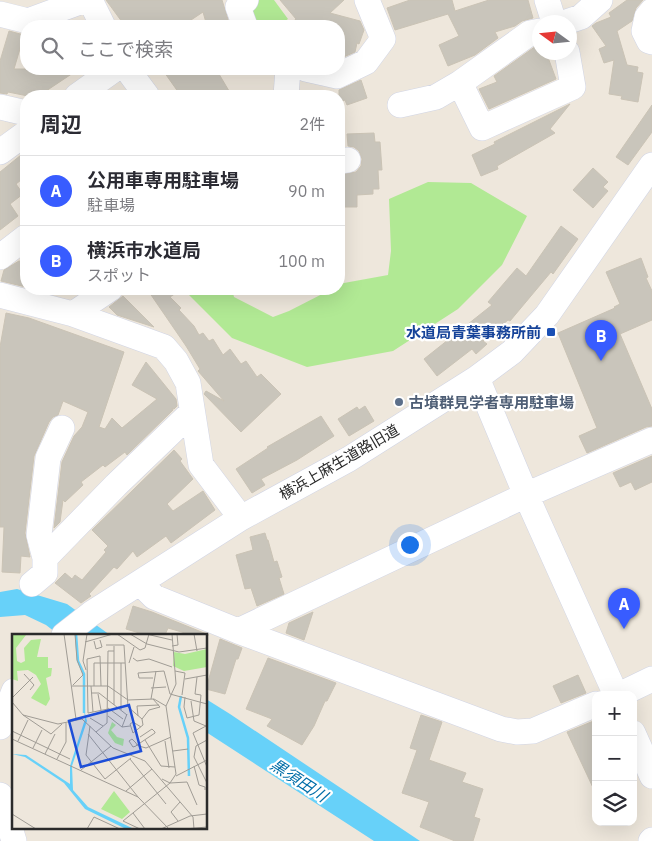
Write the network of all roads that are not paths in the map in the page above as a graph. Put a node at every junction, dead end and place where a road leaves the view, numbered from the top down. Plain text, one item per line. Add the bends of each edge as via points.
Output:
1 (86, 0) edge
2 (90, 0) edge
3 (246, 0) edge
4 (368, 0) edge
5 (547, 0) edge
6 (600, 0) edge
7 (652, 11) edge
8 (0, 14) edge
9 (552, 15) edge
10 (577, 18) edge
11 (24, 20) edge
12 (31, 20) edge
13 (100, 20) edge
14 (243, 20) edge
15 (532, 32) edge
16 (652, 42) edge
17 (568, 60) edge
18 (345, 72) edge
19 (106, 75) edge
20 (131, 75) edge
21 (288, 75) edge
22 (460, 83) junction
23 (85, 90) edge
24 (143, 90) edge
25 (286, 90) edge
26 (400, 105) dead end
27 (0, 107) edge
28 (20, 112) edge
29 (20, 137) edge
30 (0, 152) edge
31 (652, 165) edge
32 (20, 242) edge
33 (0, 257) edge
34 (0, 295) edge
35 (101, 295) edge
36 (73, 314) junction
37 (477, 378) junction
38 (192, 412) junction
39 (62, 428) dead end
40 (652, 440) edge
41 (526, 495) junction
42 (241, 518) junction
43 (45, 558) junction
44 (140, 583) junction
45 (32, 584) dead end
46 (238, 632) junction
47 (65, 634) edge
48 (652, 679) edge
49 (615, 691) edge
50 (626, 691) edge
51 (12, 696) edge
52 (592, 706) edge
53 (0, 727) edge
54 (634, 736) edge
55 (652, 776) edge
56 (0, 795) edge
57 (14, 841) edge

1 - 12 street
2 - 13 street
3 - 14 street via 238,7
4 - 18 street via 383,40 366,62
5 - 9 street
6 - 10 street
7 - 16 street via 644,31
8 - 11 street
15 - 22 street
17 - 22 street via 573,88 482,128
19 - 23 street
20 - 24 street
21 - 25 street
22 - 26 street via 436,97
27 - 28 street
29 - 30 street
31 - 37 street, 横浜上麻生道路旧道 via 547,315 512,352
32 - 33 street
34 - 36 street
35 - 36 street
36 - 38 street via 164,347 188,383
37 - 41 street
37 - 42 street, 横浜上麻生道路旧道 via 350,459
38 - 42 street via 201,465
38 - 43 street
39 - 43 street via 48,458 39,535
40 - 41 street
41 - 46 street
41 - 49 street
42 - 44 street, 横浜上麻生道路旧道
43 - 45 street via 45,573
44 - 46 street via 154,597
44 - 47 street, 横浜上麻生道路旧道
46 - 52 street via 501,729 533,731
48 - 50 street
51 - 53 street
54 - 55 street
56 - 57 street

